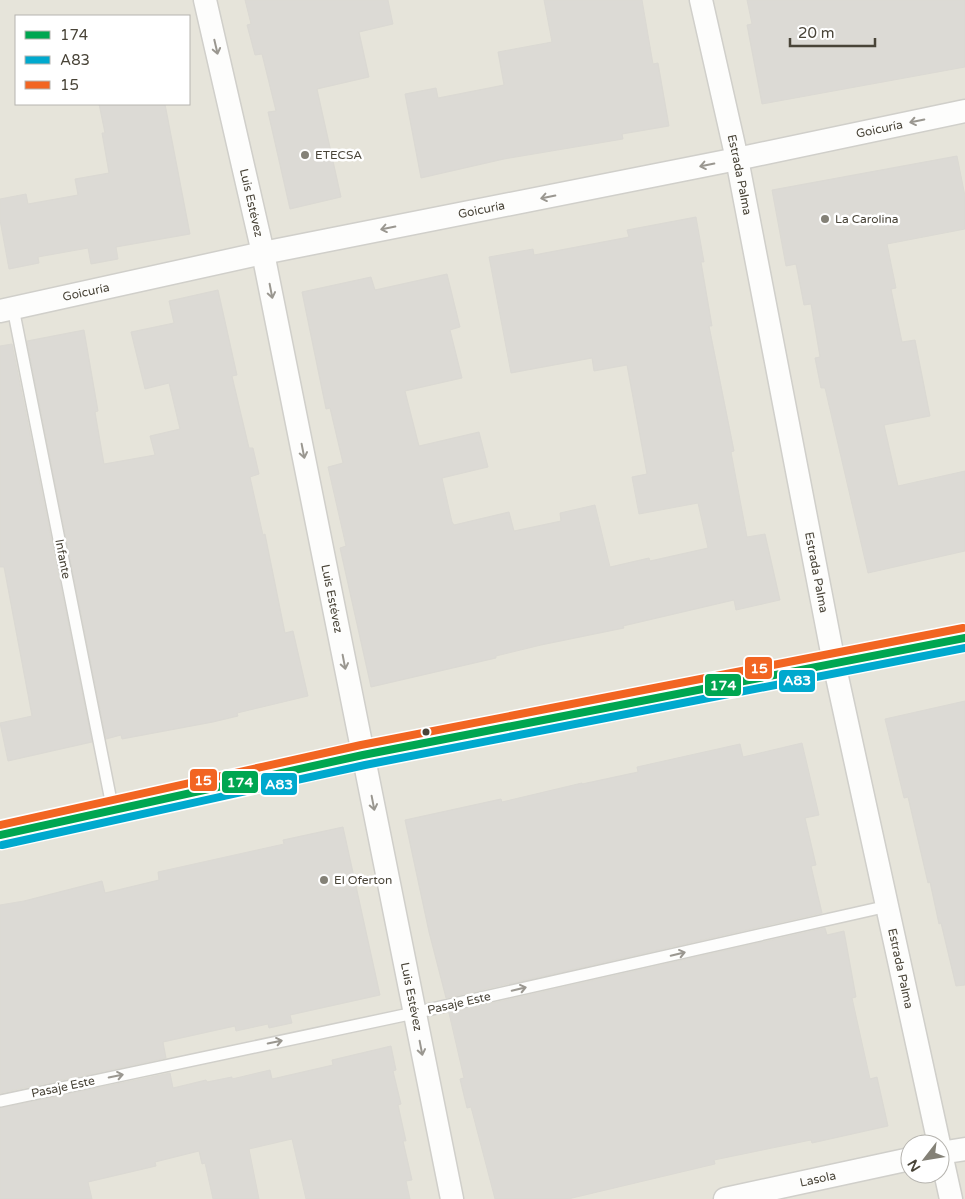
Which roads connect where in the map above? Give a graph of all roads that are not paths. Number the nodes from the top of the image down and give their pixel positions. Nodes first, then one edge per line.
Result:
1 (204, 0) edge
2 (701, 0) edge
3 (965, 111) edge
4 (737, 159) junction
5 (263, 253) junction
6 (7, 310) edge
7 (965, 638) edge
8 (834, 664) junction
9 (363, 755) junction
10 (113, 810) junction
11 (0, 835) edge
12 (888, 906) junction
13 (414, 1013) junction
14 (0, 1101) edge
15 (937, 1134) edge
16 (965, 1149) edge
17 (950, 1150) edge
18 (900, 1161) edge
19 (948, 1184) edge
20 (452, 1199) edge
21 (725, 1199) edge
22 (951, 1199) edge

1 -> 5 street, Luis Estévez
2 - 4 street, Estrada Palma
3 -> 4 street, Goicuría
4 -> 5 street, Goicuría
4 - 8 street, Estrada Palma
5 - 6 street, Goicuría
5 -> 9 street, Luis Estévez
6 - 10 lane, Infante
7 - 8 main road
8 - 9 main road
8 - 12 street, Estrada Palma
9 - 10 main road
9 -> 13 street, Luis Estévez
10 - 11 main road
13 -> 12 lane, Pasaje Este
12 - 15 street, Estrada Palma
14 -> 13 lane, Pasaje Este
13 -> 20 street, Luis Estévez
16 - 17 street
18 - 21 street, Lasola
19 - 22 street, Estrada Palma

